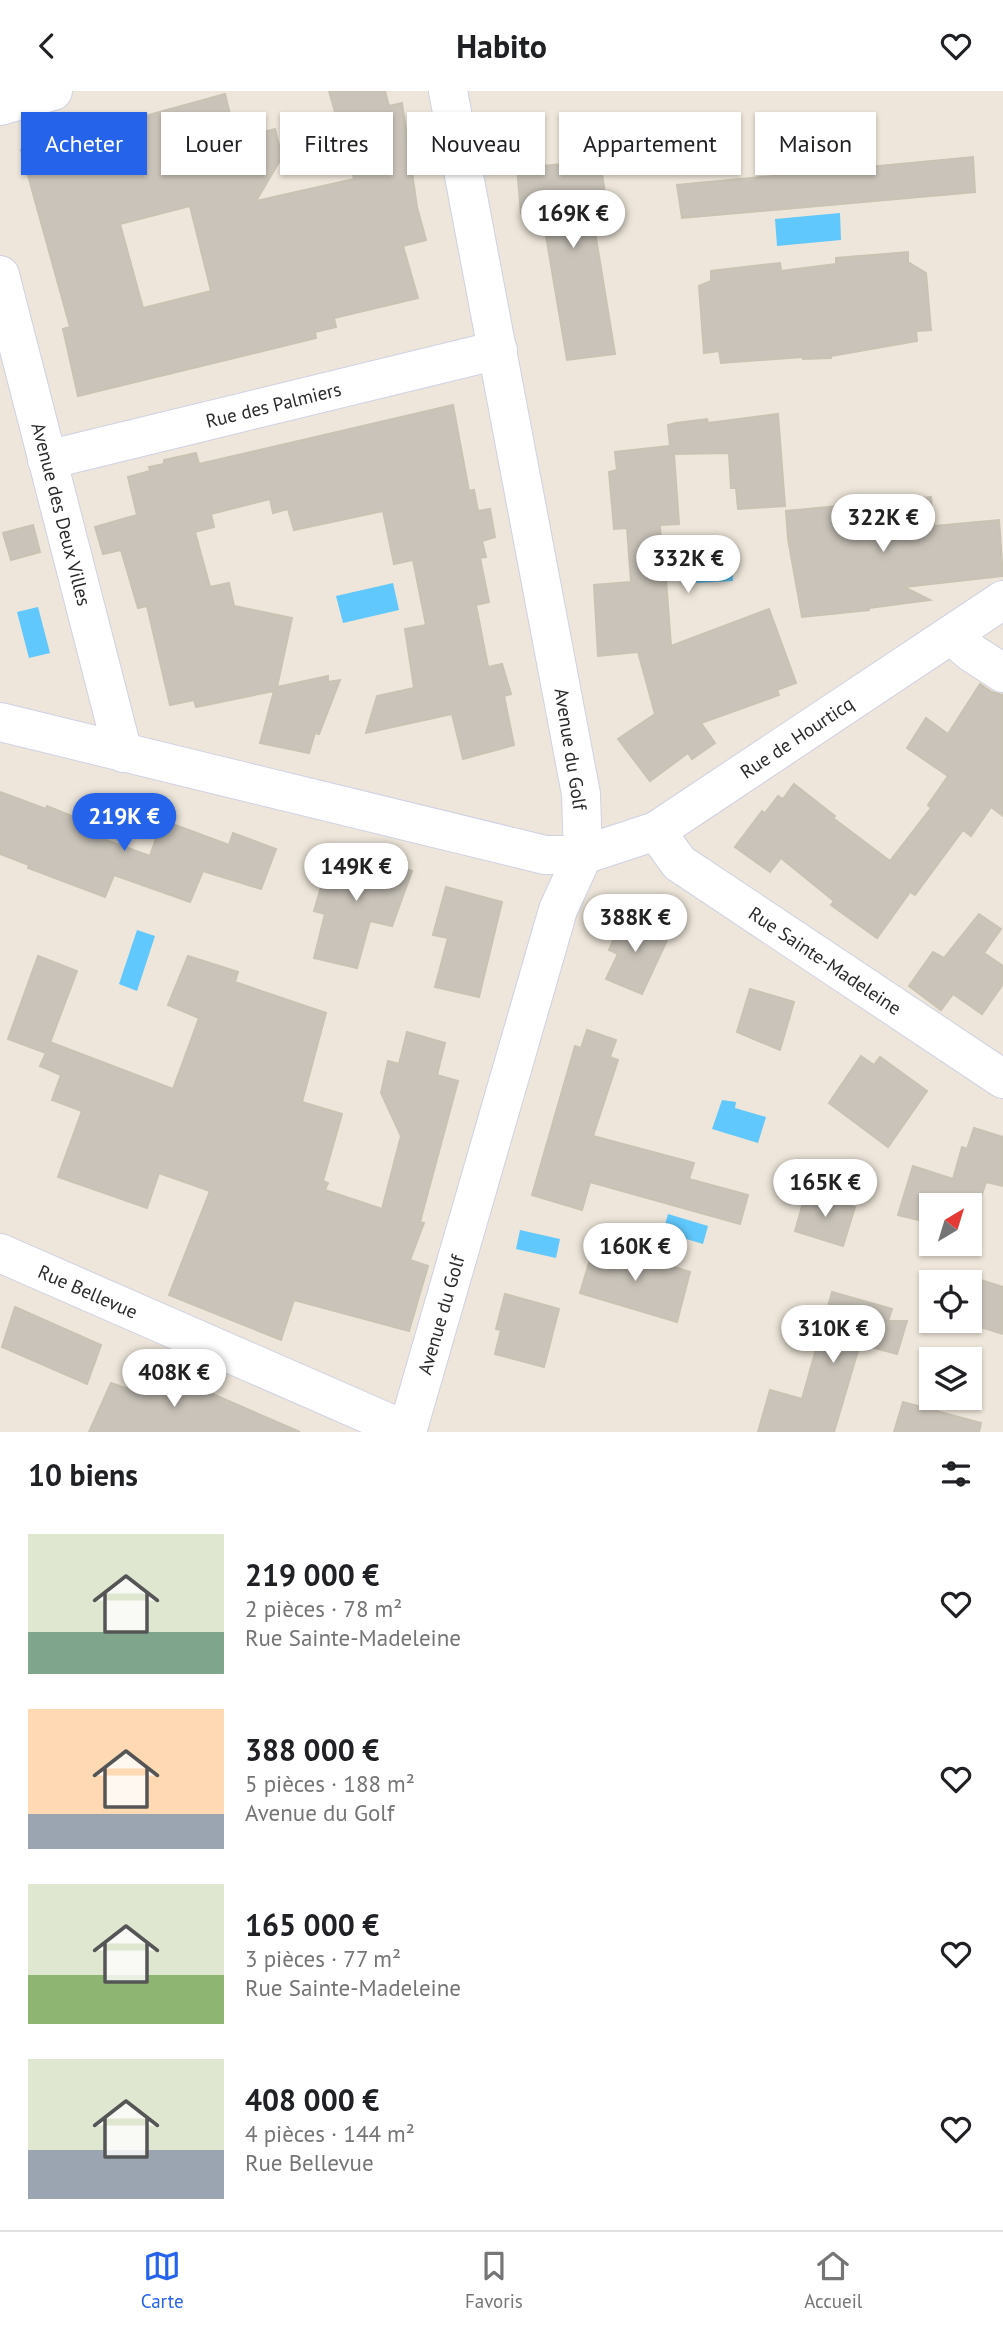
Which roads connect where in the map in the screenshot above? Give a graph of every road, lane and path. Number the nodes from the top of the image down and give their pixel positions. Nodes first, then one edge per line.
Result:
1 (53, 91) edge
2 (448, 91) edge
3 (0, 106) edge
4 (0, 275) edge
5 (498, 350) junction
6 (47, 460) junction
7 (1003, 600) edge
8 (951, 635) junction
9 (1003, 673) edge
10 (0, 722) edge
11 (123, 753) junction
12 (656, 831) junction
13 (583, 855) junction
14 (1003, 1079) edge
15 (0, 1253) edge
16 (407, 1432) edge

1 - 3 street
2 - 5 street, Avenue du Golf
4 - 6 street, Avenue des Deux Villes
5 - 6 street, Rue des Palmiers
5 - 13 street, Avenue du Golf
6 - 11 street, Avenue des Deux Villes
7 - 8 street, Rue de Hourticq
8 - 9 street
8 - 12 street, Rue de Hourticq
10 - 11 street
11 - 13 street
12 - 13 street, Rue de Hourticq
12 - 14 street, Rue Sainte-Madeleine
13 - 16 street, Avenue du Golf
15 - 16 street, Rue Bellevue

